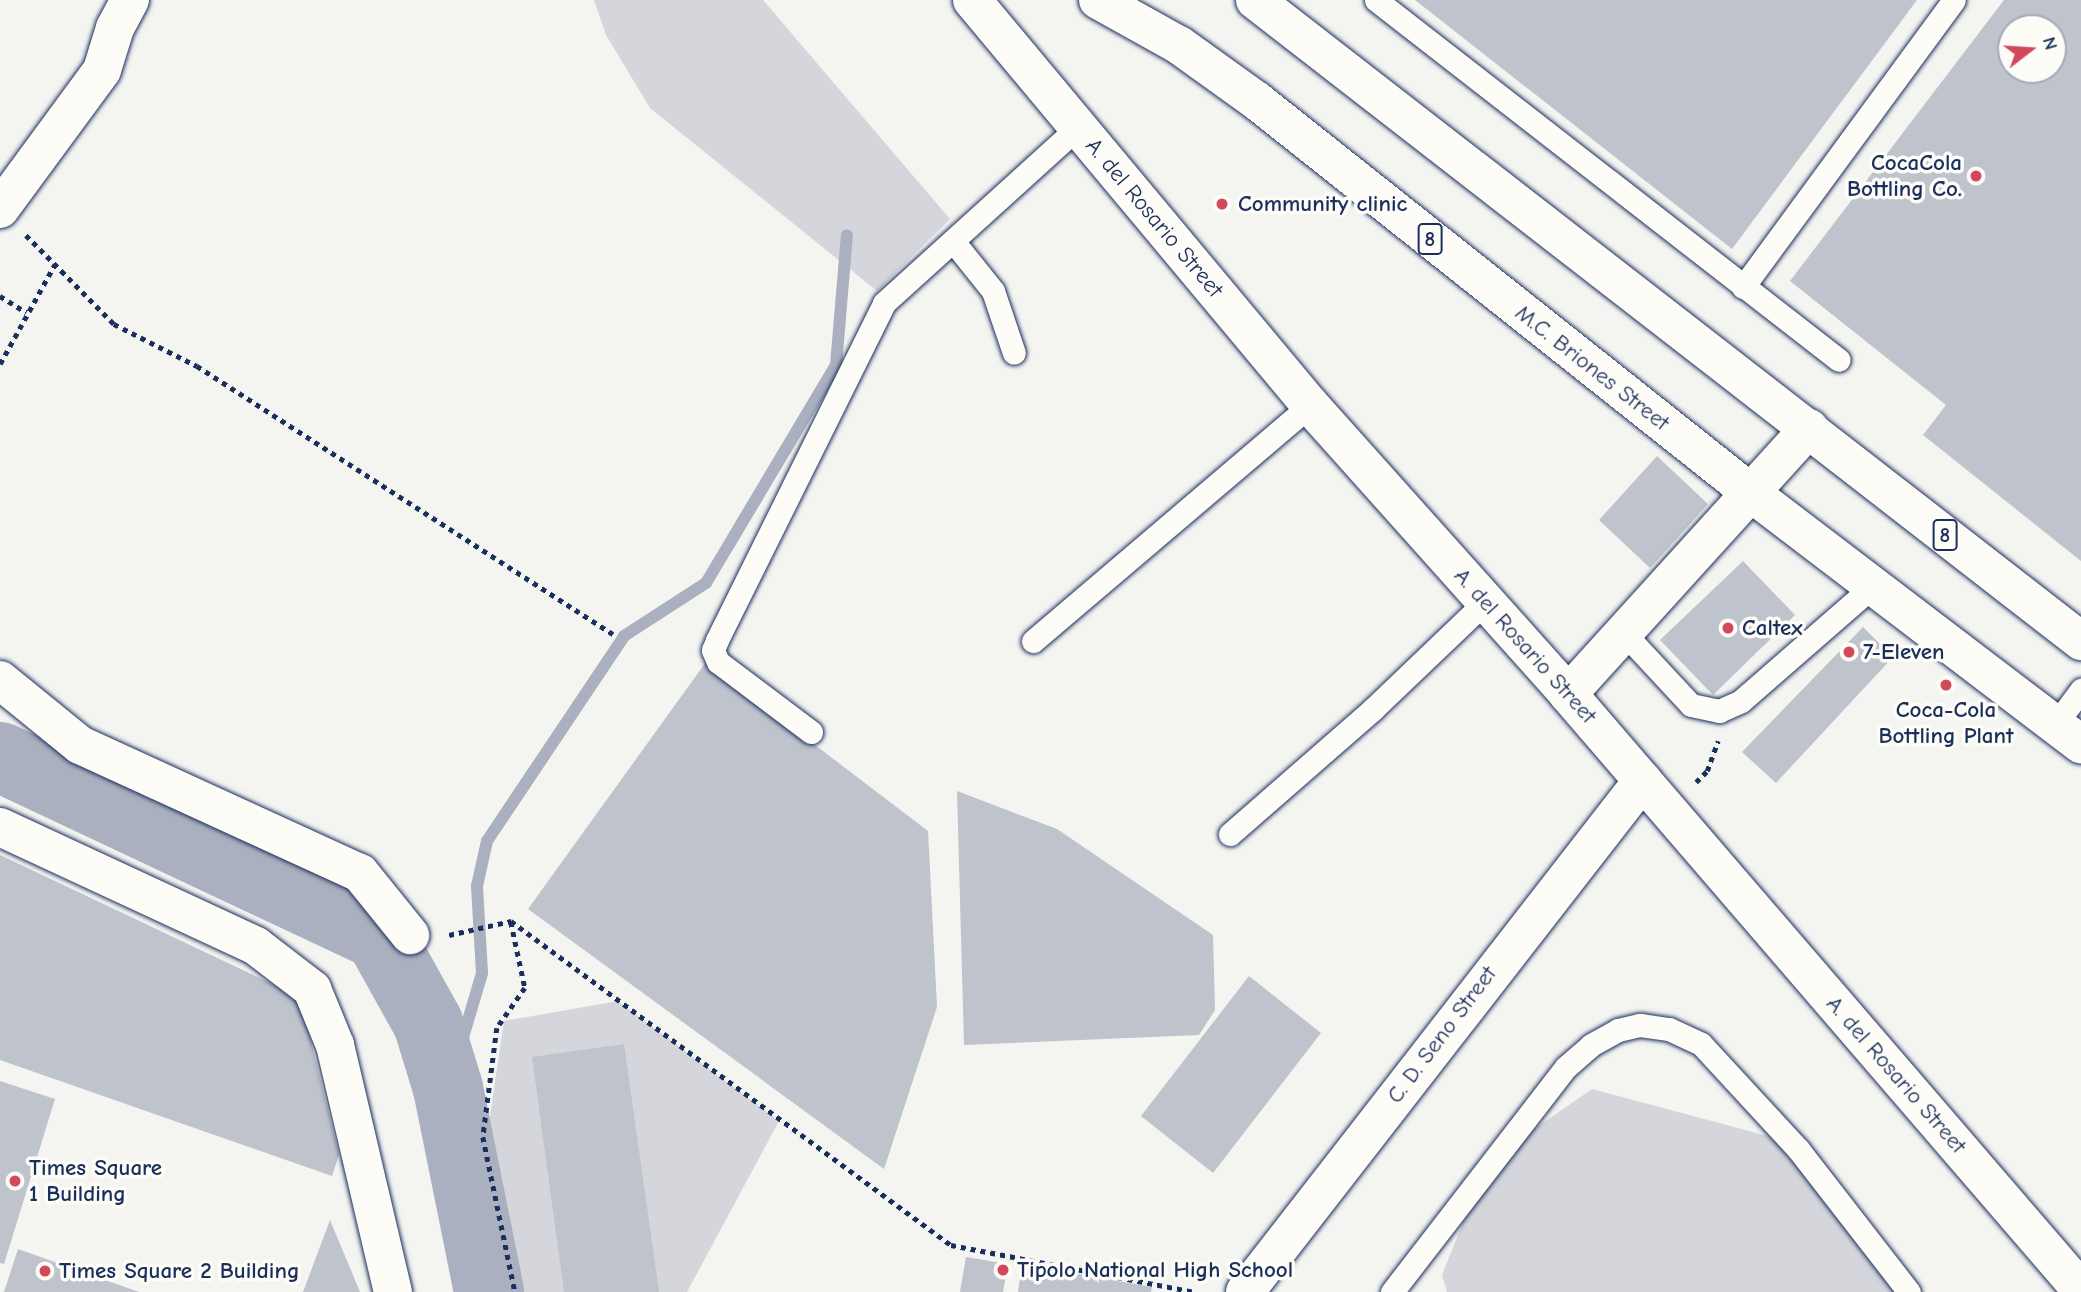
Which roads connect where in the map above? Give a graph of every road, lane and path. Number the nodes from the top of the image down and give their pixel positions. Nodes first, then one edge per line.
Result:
1 (130, 0) edge
2 (972, 0) edge
3 (1098, 0) edge
4 (1255, 0) edge
5 (1376, 0) edge
6 (1954, 0) edge
7 (1078, 127) junction
8 (3, 205) edge
9 (953, 241) junction
10 (55, 264) junction
11 (1743, 287) junction
12 (0, 296) edge
13 (26, 312) junction
14 (1014, 353) dead end
15 (1839, 360) dead end
16 (0, 364) edge
17 (1310, 405) junction
18 (1809, 428) junction
19 (1751, 494) junction
20 (1873, 586) junction
21 (1486, 601) junction
22 (1624, 633) junction
23 (613, 634) dead end
24 (1033, 641) dead end
25 (2081, 641) edge
26 (0, 680) edge
27 (2081, 690) edge
28 (1568, 694) junction
29 (1731, 708) junction
30 (811, 732) dead end
31 (2068, 734) edge
32 (1643, 780) junction
33 (1669, 810) junction
34 (0, 827) edge
35 (1230, 834) dead end
36 (510, 921) junction
37 (410, 935) dead end
38 (450, 935) dead end
39 (2081, 1290) edge
40 (393, 1292) edge
41 (515, 1292) edge
42 (1194, 1292) edge
43 (1245, 1292) edge
44 (1392, 1292) edge
45 (1909, 1292) edge

1 - 8 street
2 - 7 street, A. del Rosario Street
3 - 19 street, M.C. Briones Street / 8
4 - 18 street, 8
5 - 11 lane
6 - 11 lane
7 - 9 lane
7 - 17 street, A. del Rosario Street
8 - 10 path
9 - 14 lane
9 - 30 lane
10 - 13 path
10 - 23 path
11 - 15 lane
12 - 13 path
13 - 16 path
17 - 21 street, A. del Rosario Street
17 - 24 lane
18 - 19 street
18 - 25 street, 8
19 - 20 street, M.C. Briones Street / 8
19 - 22 street
20 - 29 lane
20 - 31 street, M.C. Briones Street / 8
21 - 28 street, A. del Rosario Street
21 - 35 lane
22 - 28 street
22 - 29 lane
26 - 37 street
27 - 31 lane
28 - 32 street, A. del Rosario Street
29 - 33 path
32 - 33 street, A. del Rosario Street
32 - 43 street, C. D. Seno Street
33 - 39 street, A. del Rosario Street
34 - 40 street
36 - 38 path
36 - 41 path
36 - 42 path
44 - 45 lane

